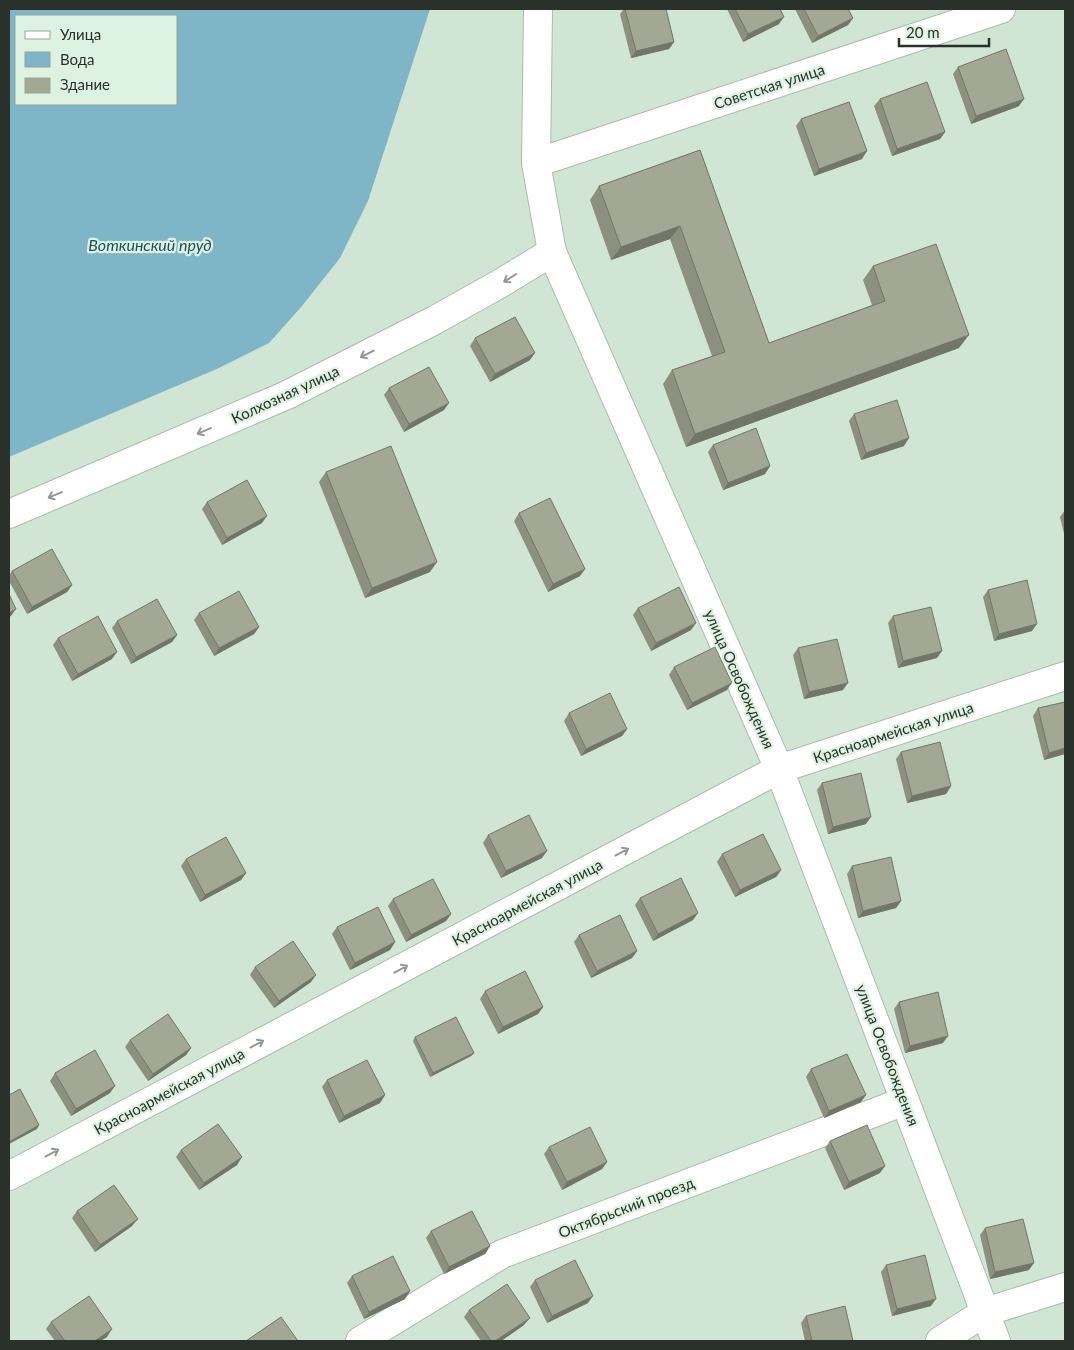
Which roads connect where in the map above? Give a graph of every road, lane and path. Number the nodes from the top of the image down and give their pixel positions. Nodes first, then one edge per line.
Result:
1 (538, 9) edge
2 (1001, 9) edge
3 (536, 163) junction
4 (552, 252) junction
5 (9, 514) edge
6 (1065, 676) edge
7 (779, 769) junction
8 (906, 1102) junction
9 (9, 1176) edge
10 (1065, 1287) edge
11 (985, 1312) junction
12 (360, 1341) edge
13 (940, 1341) edge
14 (996, 1341) edge

1 - 3 street, улица Освобождения
2 - 3 street, Советская улица
3 - 4 street, улица Освобождения
4 -> 5 street, Колхозная улица
4 - 7 street, улица Освобождения
6 - 7 street, Красноармейская улица
7 - 8 street, улица Освобождения
9 -> 7 street, Красноармейская улица
8 - 11 street, улица Освобождения
8 - 12 street, Октябрьский проезд
10 - 11 street
11 - 13 street
11 - 14 street, улица Освобождения

